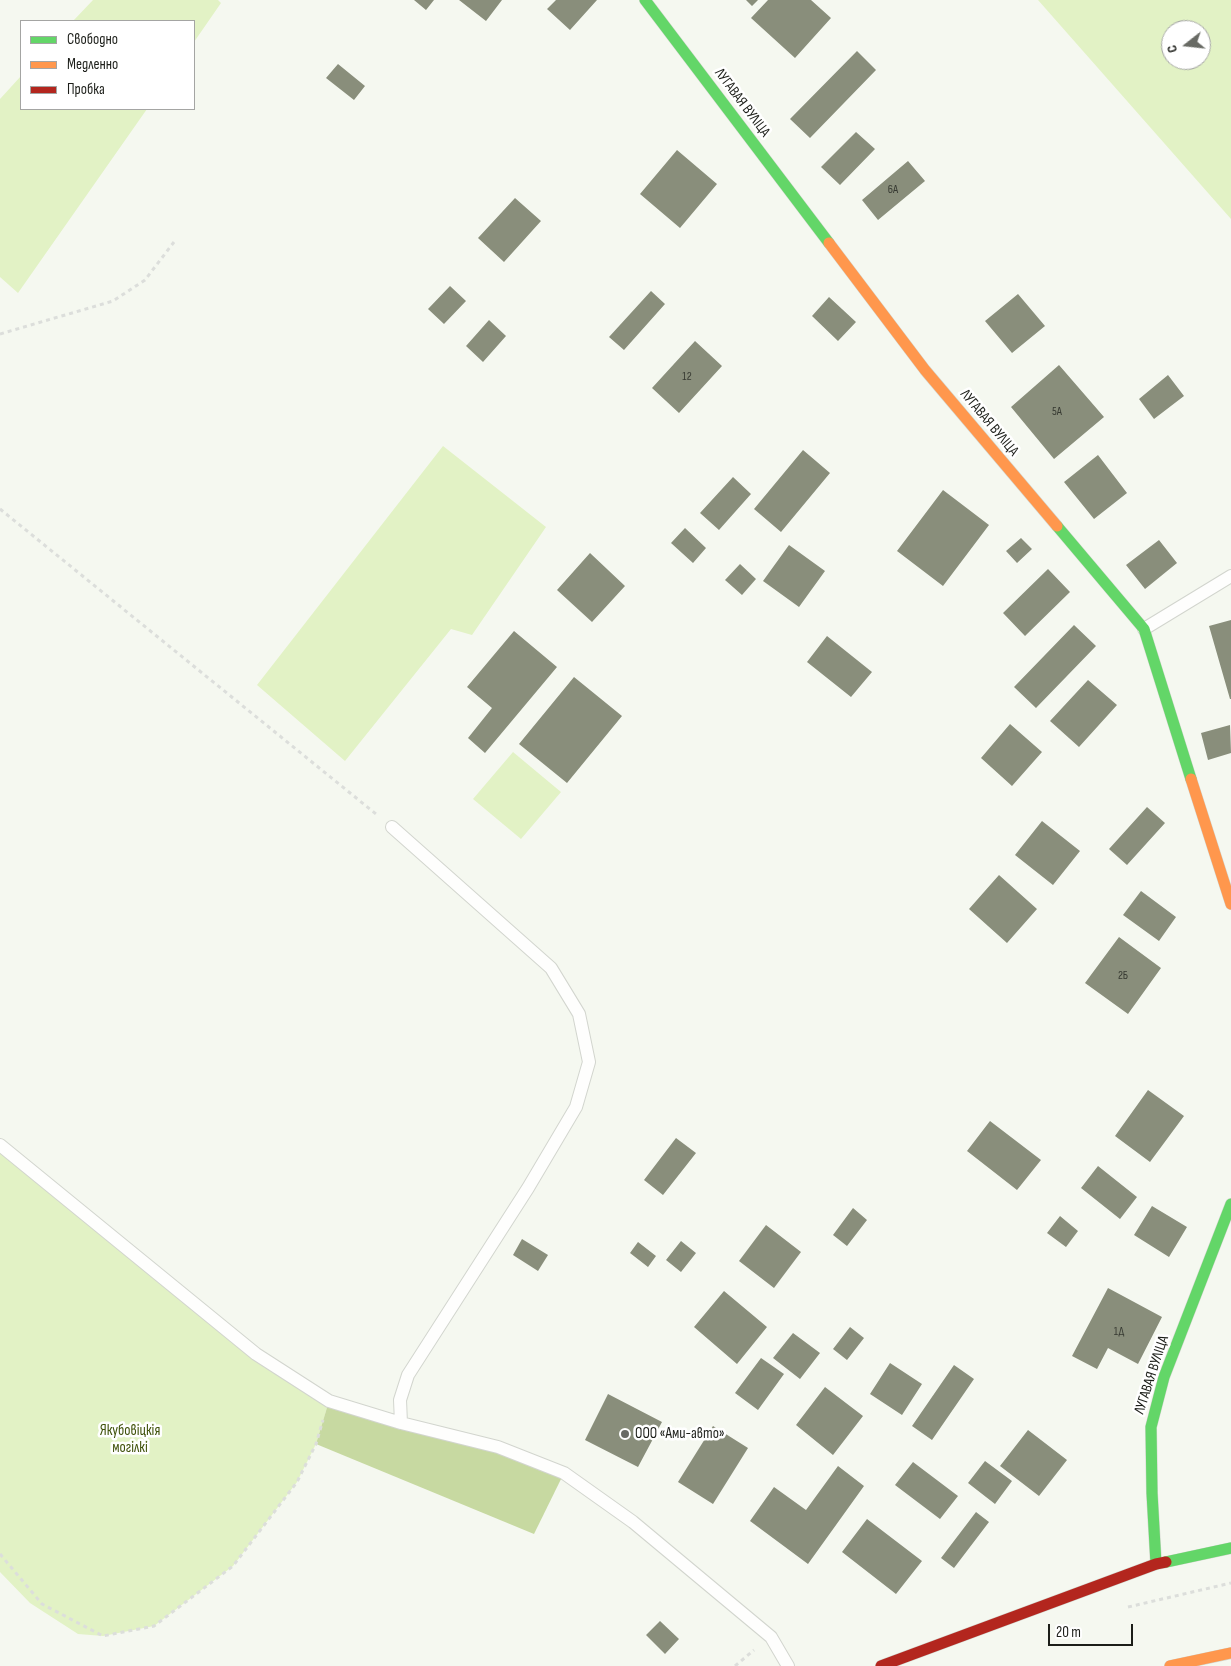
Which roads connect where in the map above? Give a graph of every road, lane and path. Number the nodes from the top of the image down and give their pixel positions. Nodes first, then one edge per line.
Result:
1 (645, 0) edge
2 (174, 242) dead end
3 (0, 334) edge
4 (0, 509) edge
5 (1231, 576) edge
6 (1144, 629) junction
7 (392, 827) joint
8 (1231, 904) edge
9 (0, 1145) edge
10 (1231, 1204) edge
11 (329, 1400) junction
12 (401, 1423) junction
13 (1231, 1548) edge
14 (0, 1554) edge
15 (1156, 1564) junction
16 (1231, 1653) edge
17 (788, 1666) edge
18 (881, 1666) edge
19 (1170, 1666) edge

1 - 6 main road, ЛУГАВАЯ ВУЛІЦА
2 - 3 path
4 - 7 path
5 - 6 lane
6 - 8 main road, ЛУГАВАЯ ВУЛІЦА
7 - 12 lane
9 - 11 lane
10 - 15 main road, ЛУГАВАЯ ВУЛІЦА
11 - 12 lane
11 - 14 path
12 - 17 lane
13 - 15 main road
15 - 18 main road
16 - 19 main road

